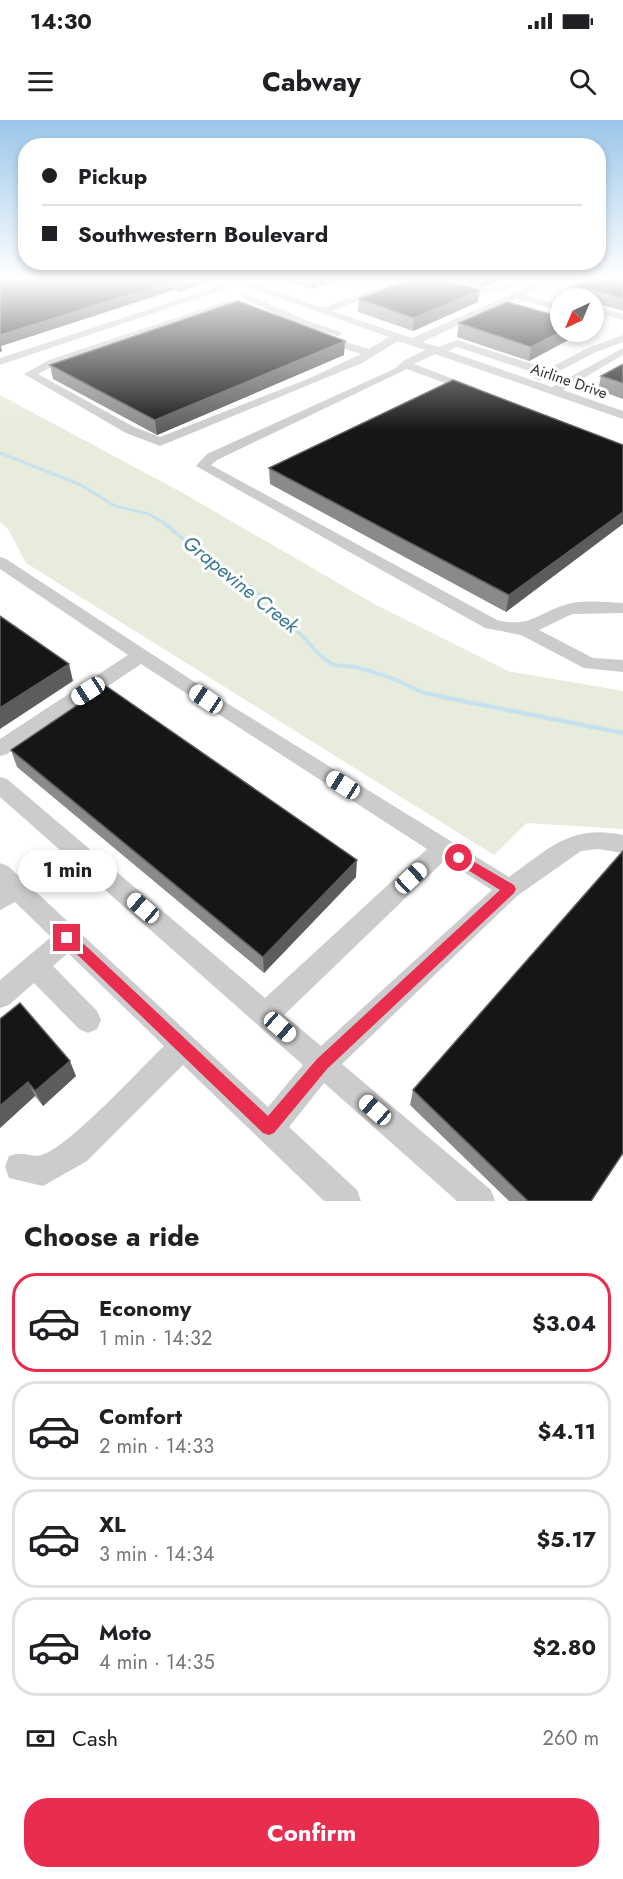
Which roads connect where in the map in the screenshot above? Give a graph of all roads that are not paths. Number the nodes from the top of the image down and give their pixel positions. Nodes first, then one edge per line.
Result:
1 (95, 330) edge
2 (148, 330) edge
3 (297, 330) edge
4 (331, 330) edge
5 (378, 330) edge
6 (439, 330) edge
7 (397, 337) junction
8 (623, 338) edge
9 (413, 342) junction
10 (384, 345) junction
11 (436, 350) junction
12 (623, 351) edge
13 (370, 353) junction
14 (0, 362) edge
15 (407, 366) junction
16 (548, 373) junction
17 (530, 383) junction
18 (553, 391) junction
19 (480, 393) edge
20 (623, 415) edge
21 (0, 549) edge
22 (0, 562) edge
23 (623, 608) edge
24 (525, 630) junction
25 (141, 655) junction
26 (623, 666) edge
27 (0, 749) edge
28 (0, 785) edge
29 (623, 844) edge
30 (443, 848) junction
31 (5, 887) edge
32 (509, 889) junction
33 (67, 938) junction
34 (35, 966) junction
35 (0, 996) edge
36 (266, 1014) junction
37 (88, 1020) dead end
38 (182, 1047) junction
39 (322, 1064) junction
40 (269, 1128) junction
41 (20, 1167) dead end
42 (346, 1201) edge
43 (480, 1201) edge

1 - 14 street
2 - 13 street
3 - 13 street
4 - 10 street
5 - 7 street, Airline Drive
6 - 9 street
7 - 9 street, Airline Drive
7 - 10 street
8 - 16 street
9 - 11 street, Airline Drive
10 - 13 street
11 - 15 street
11 - 16 street
11 - 17 street, Airline Drive
12 - 18 street
15 - 19 street
15 - 24 street
16 - 17 street
17 - 18 street, Airline Drive
18 - 20 street, Airline Drive
21 - 22 street
22 - 25 street
23 - 24 street
24 - 26 street
25 - 27 street
25 - 30 street
28 - 36 street
29 - 32 street
30 - 32 street
30 - 36 street
31 - 33 street
32 - 39 street
33 - 34 street
33 - 38 street
34 - 35 street
34 - 37 street
36 - 39 street
38 - 40 street
38 - 41 street
39 - 40 street
39 - 43 street
40 - 42 street

